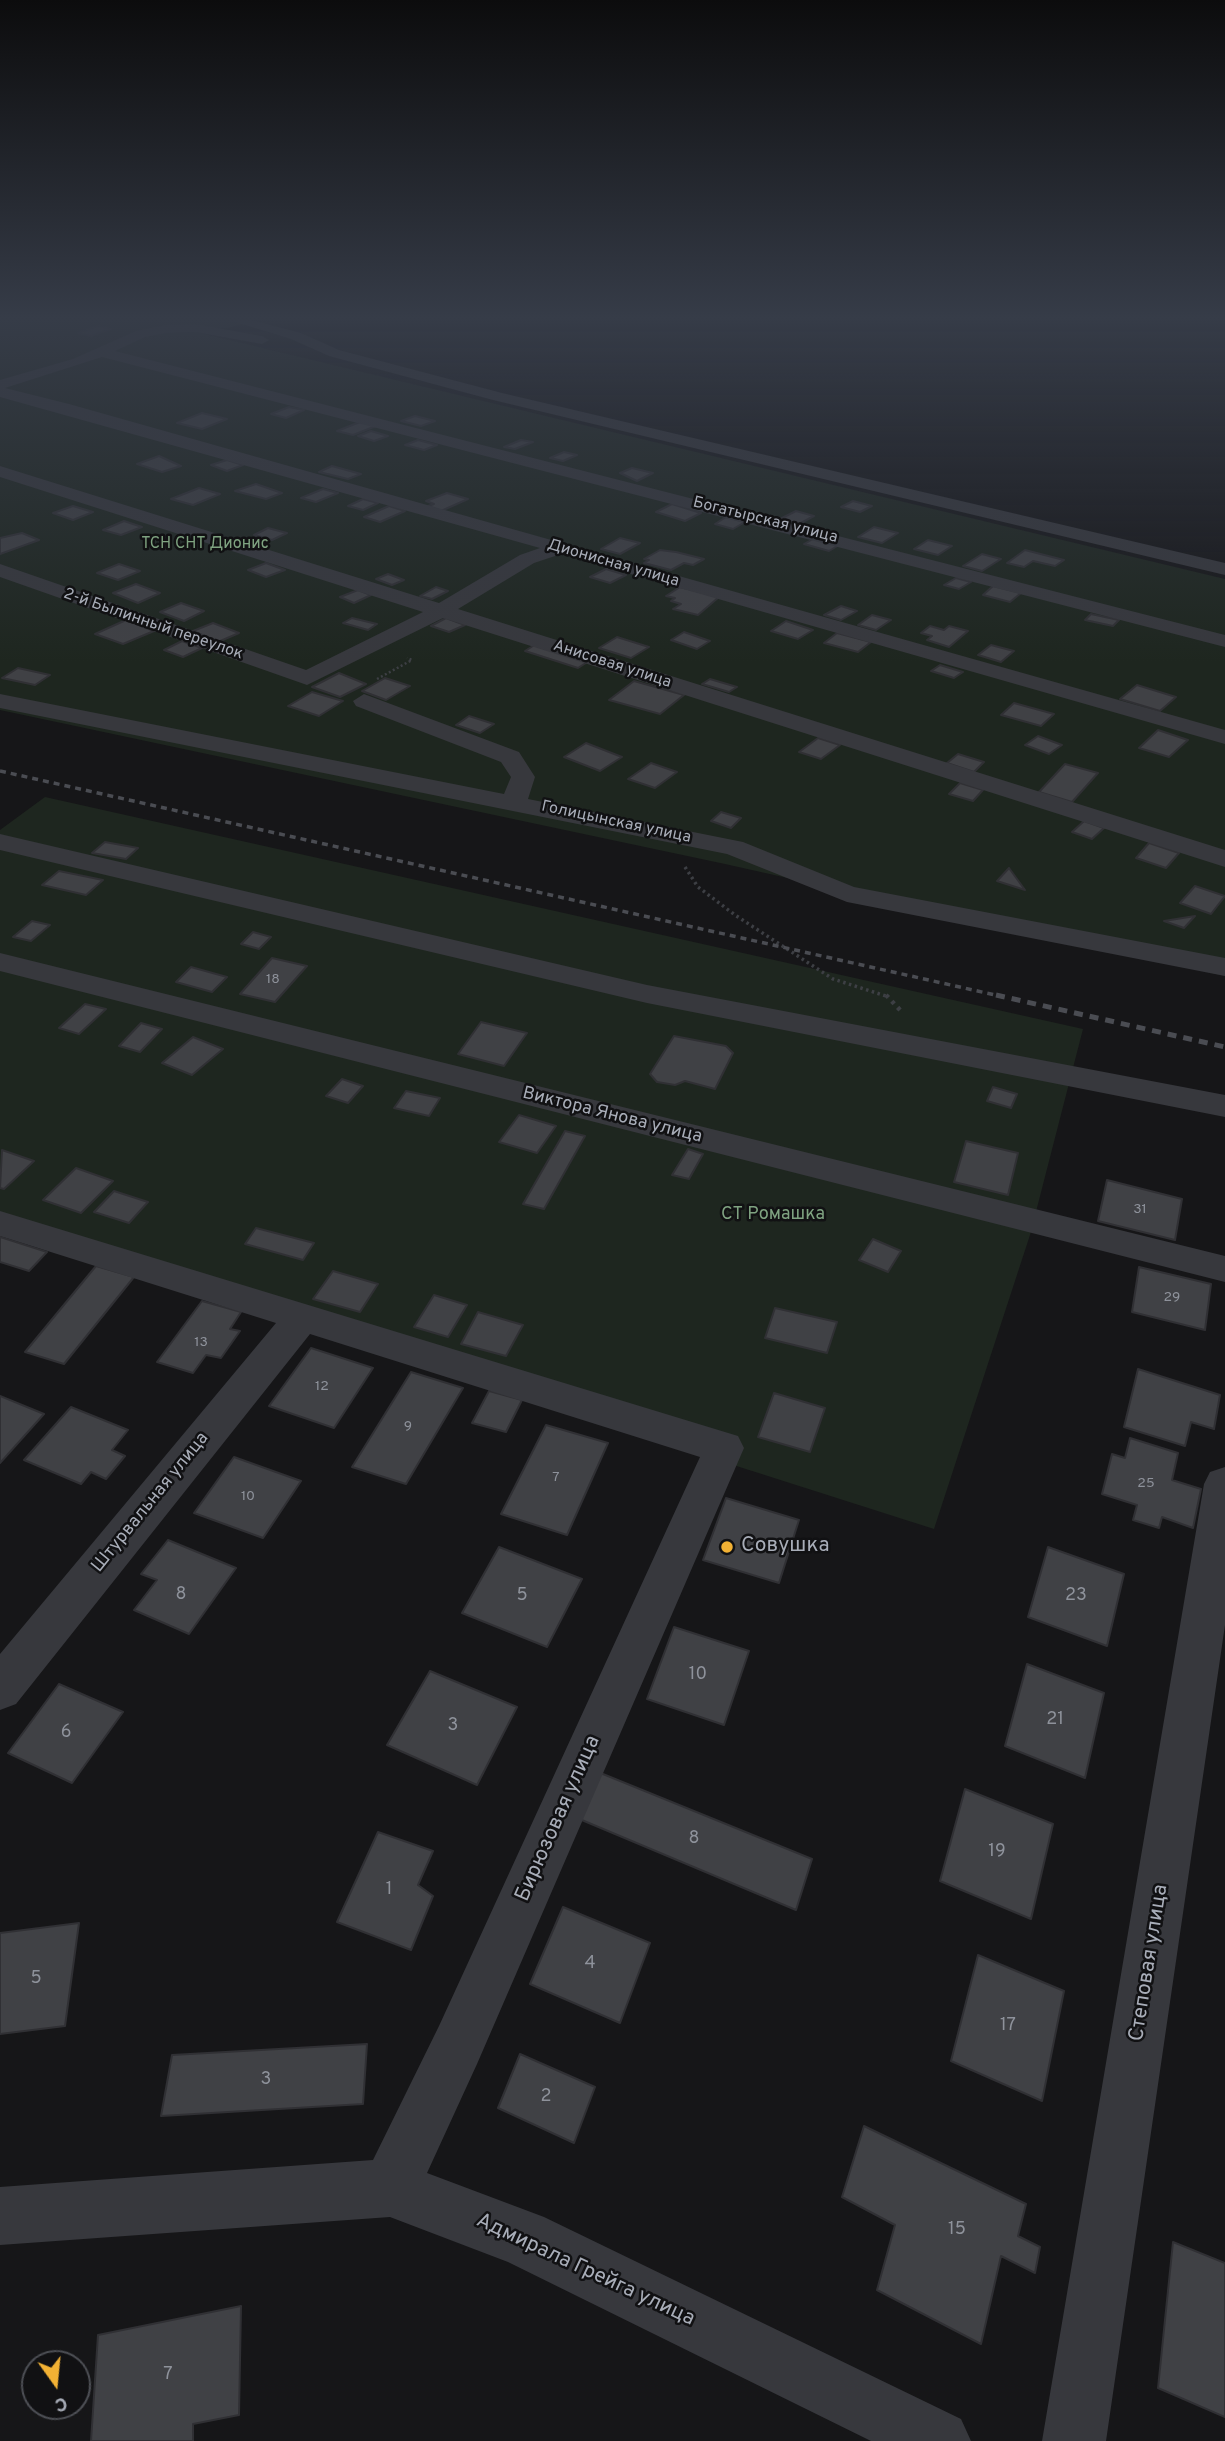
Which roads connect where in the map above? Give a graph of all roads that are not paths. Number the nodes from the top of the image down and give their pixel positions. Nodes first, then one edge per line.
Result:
1 (157, 434) edge
2 (420, 434) edge
3 (655, 434) edge
4 (0, 471) edge
5 (558, 548) junction
6 (1225, 569) edge
7 (0, 570) edge
8 (441, 611) junction
9 (1225, 641) edge
10 (0, 701) edge
11 (364, 701) dead end
12 (1225, 737) edge
13 (514, 802) junction
14 (0, 842) edge
15 (1225, 859) edge
16 (0, 962) edge
17 (1225, 967) edge
18 (1225, 1106) edge
19 (0, 1223) edge
20 (1225, 1269) edge
21 (302, 1317) junction
22 (1225, 1484) edge
23 (0, 1689) edge
24 (390, 2188) junction
25 (0, 2216) edge
26 (939, 2441) edge
27 (1074, 2441) edge

1 - 5 street, Дионисная улица
2 - 9 street, Богатырская улица
3 - 6 street
4 - 8 street, Анисовая улица
5 - 8 street
5 - 12 street, Дионисная улица
7 - 8 street, 2-й Былинный переулок
8 - 15 street, Анисовая улица
10 - 13 street, Голицынская улица
11 - 13 street
13 - 17 street, Голицынская улица
14 - 18 street
16 - 20 street, Виктора Янова улица
19 - 21 street
21 - 23 street, Штурвальная улица
21 - 24 street, Бирюзовая улица
22 - 27 street, Степовая улица
24 - 25 street, Адмирала Грейга улица
24 - 26 street, Адмирала Грейга улица

